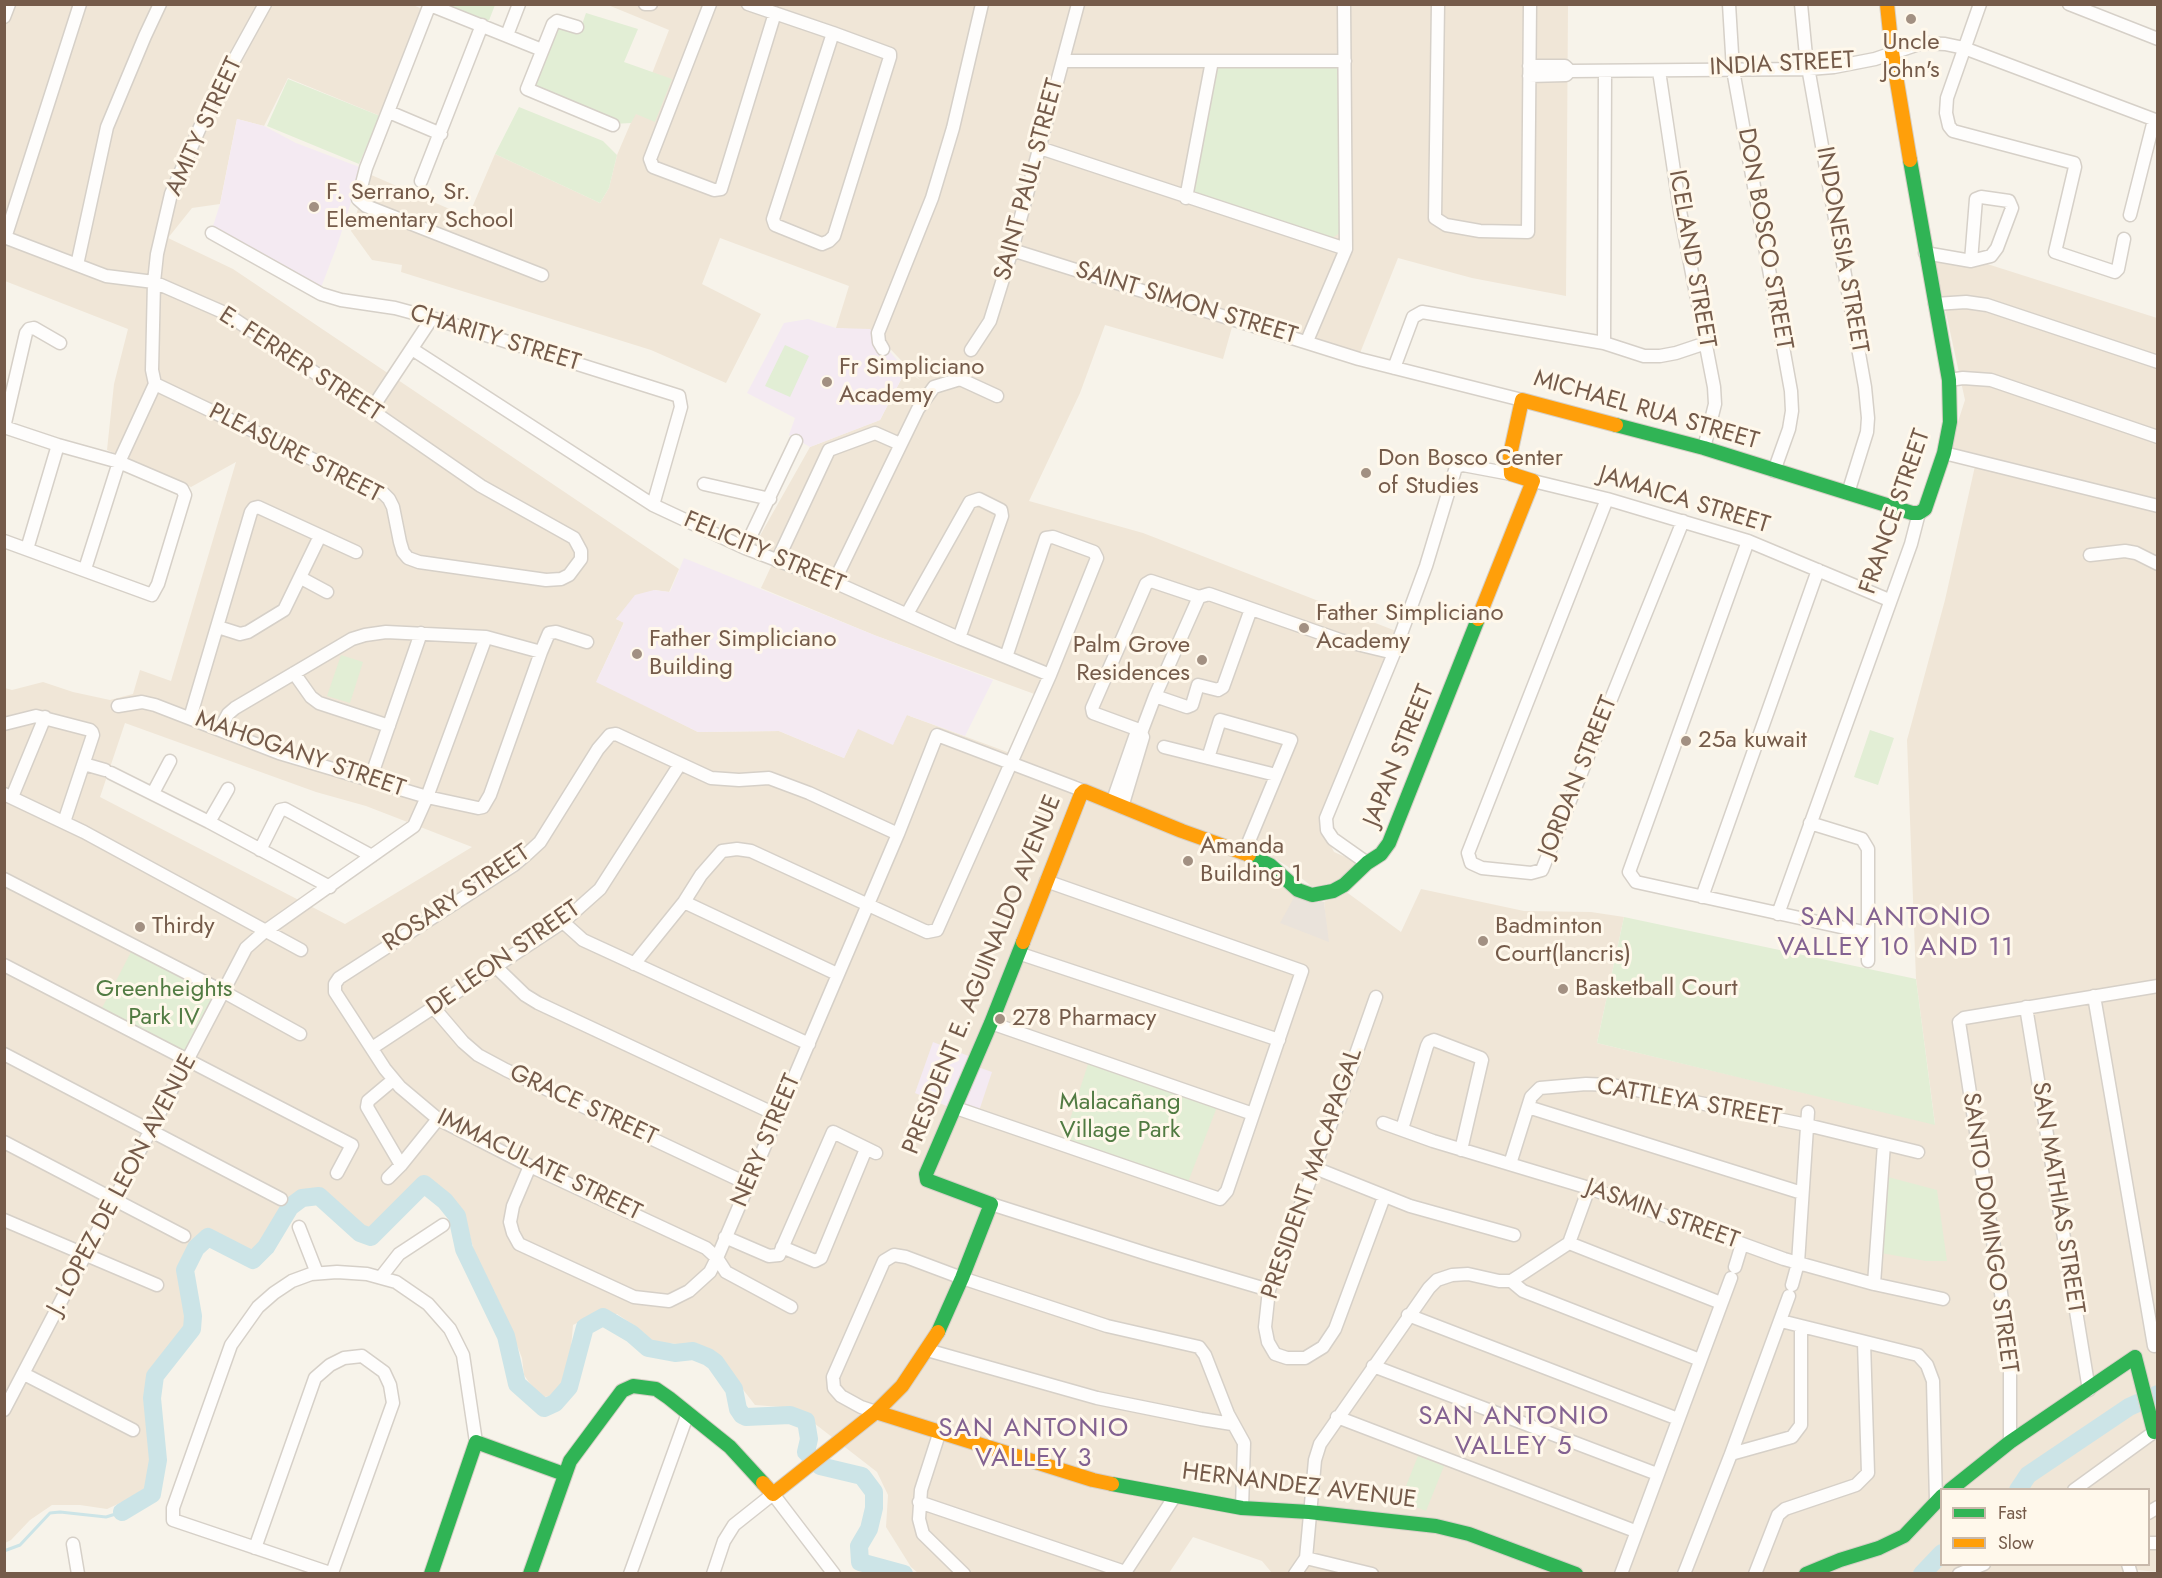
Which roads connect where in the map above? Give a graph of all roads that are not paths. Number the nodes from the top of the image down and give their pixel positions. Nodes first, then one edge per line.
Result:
1 (9, 4) edge
2 (80, 4) edge
3 (160, 4) edge
4 (265, 4) edge
5 (519, 4) edge
6 (645, 4) edge
7 (651, 4) edge
8 (710, 4) edge
9 (748, 4) edge
10 (982, 4) edge
11 (1078, 4) edge
12 (1344, 4) edge
13 (1438, 4) edge
14 (1530, 4) edge
15 (1729, 4) edge
16 (1801, 4) edge
17 (1887, 4) edge
18 (1980, 4) edge
19 (2069, 4) edge
20 (430, 5) edge
21 (776, 13) junction
22 (4, 17) edge
23 (482, 25) junction
24 (577, 27) dead end
25 (833, 33) junction
26 (507, 35) junction
27 (2157, 39) edge
28 (1964, 48) junction
29 (542, 50) junction
30 (1893, 52) junction
31 (1212, 61) junction
32 (1345, 61) junction
33 (1063, 62) junction
34 (1809, 69) junction
35 (1659, 70) junction
36 (1733, 70) junction
37 (1529, 71) junction
38 (1605, 71) junction
39 (389, 112) junction
40 (2156, 121) edge
41 (613, 124) dead end
42 (441, 134) junction
43 (1040, 148) junction
44 (422, 181) dead end
45 (1186, 198) junction
46 (2130, 215) dead end
47 (212, 233) dead end
48 (5, 238) edge
49 (2124, 240) dead end
50 (1346, 249) junction
51 (1012, 250) junction
52 (1925, 253) junction
53 (1971, 261) junction
54 (77, 265) junction
55 (542, 275) dead end
56 (154, 282) junction
57 (1935, 304) junction
58 (432, 318) junction
59 (1307, 341) junction
60 (60, 343) dead end
61 (1706, 343) junction
62 (1604, 344) junction
63 (412, 349) junction
64 (883, 349) dead end
65 (971, 350) dead end
66 (1359, 359) joint
67 (2157, 362) edge
68 (1394, 368) junction
69 (1949, 380) junction
70 (155, 384) junction
71 (997, 396) dead end
72 (1522, 400) junction
73 (370, 410) junction
74 (2157, 438) edge
75 (796, 441) dead end
76 (900, 444) junction
77 (58, 446) junction
78 (1704, 447) junction
79 (1944, 453) junction
80 (119, 462) junction
81 (1458, 465) joint
82 (1774, 471) junction
83 (1511, 474) junction
84 (1533, 481) junction
85 (704, 484) dead end
86 (1848, 493) junction
87 (770, 499) junction
88 (1607, 499) junction
89 (653, 505) junction
90 (2157, 506) edge
91 (1919, 513) junction
92 (1683, 521) junction
93 (320, 536) junction
94 (574, 538) joint
95 (4, 541) edge
96 (1748, 541) junction
97 (745, 548) junction
98 (27, 549) junction
99 (351, 550) dead end
100 (2090, 555) dead end
101 (777, 561) junction
102 (2157, 564) edge
103 (85, 569) junction
104 (1818, 570) junction
105 (301, 578) junction
106 (834, 582) junction
107 (327, 592) dead end
108 (1199, 597) junction
109 (1889, 600) junction
110 (1251, 609) junction
111 (907, 614) junction
112 (218, 627) junction
113 (421, 633) junction
114 (486, 636) junction
115 (959, 638) junction
116 (587, 642) dead end
117 (541, 652) junction
118 (1394, 653) junction
119 (1006, 657) junction
120 (294, 673) junction
121 (1050, 675) junction
122 (1155, 696) junction
123 (118, 706) dead end
124 (45, 717) junction
125 (190, 718) junction
126 (4, 723) edge
127 (389, 726) junction
128 (220, 729) junction
129 (1141, 732) junction
130 (1164, 747) dead end
131 (1208, 758) junction
132 (170, 761) dead end
133 (1011, 762) junction
134 (84, 764) junction
135 (680, 764) junction
136 (1276, 775) junction
137 (370, 780) junction
138 (228, 789) dead end
139 (1084, 791) junction
140 (153, 793) junction
141 (8, 795) edge
142 (427, 797) junction
143 (1117, 805) junction
144 (64, 822) junction
145 (209, 822) junction
146 (1810, 823) junction
147 (898, 834) junction
148 (260, 850) junction
149 (1244, 853) junction
150 (372, 856) junction
151 (1367, 863) junction
152 (4, 879) edge
153 (1046, 881) junction
154 (330, 886) junction
155 (1702, 897) junction
156 (684, 902) junction
157 (867, 904) junction
158 (1778, 914) junction
159 (563, 922) junction
160 (264, 932) junction
161 (1868, 933) junction
162 (301, 950) dead end
163 (1018, 953) junction
164 (1868, 961) dead end
165 (634, 964) junction
166 (4, 965) edge
167 (496, 967) junction
168 (837, 974) junction
169 (339, 978) joint
170 (2157, 986) edge
171 (224, 992) junction
172 (2094, 996) junction
173 (1376, 997) dead end
174 (2026, 1006) junction
175 (434, 1008) junction
176 (991, 1023) junction
177 (300, 1034) dead end
178 (1279, 1040) junction
179 (809, 1044) junction
180 (372, 1048) junction
181 (4, 1054) edge
182 (189, 1060) junction
183 (393, 1080) junction
184 (1528, 1107) junction
185 (956, 1108) junction
186 (1808, 1112) dead end
187 (1253, 1114) junction
188 (777, 1115) junction
189 (438, 1119) junction
190 (1383, 1123) dead end
191 (1807, 1125) junction
192 (1402, 1129) junction
193 (151, 1131) junction
194 (4, 1142) edge
195 (1884, 1144) junction
196 (1461, 1150) junction
197 (1918, 1152) dead end
198 (1510, 1164) junction
199 (401, 1165) junction
200 (530, 1166) junction
201 (1315, 1168) junction
202 (337, 1173) dead end
203 (388, 1178) dead end
204 (748, 1184) junction
205 (1589, 1188) junction
206 (1802, 1193) junction
207 (1384, 1197) junction
208 (281, 1199) dead end
209 (115, 1200) junction
210 (992, 1204) junction
211 (4, 1220) edge
212 (443, 1225) dead end
213 (299, 1227) dead end
214 (1514, 1235) dead end
215 (184, 1236) dead end
216 (724, 1237) junction
217 (1569, 1243) junction
218 (1743, 1244) junction
219 (782, 1247) junction
220 (87, 1255) junction
221 (717, 1258) junction
222 (1798, 1263) junction
223 (317, 1273) junction
224 (381, 1277) junction
225 (962, 1278) junction
226 (1510, 1281) junction
227 (1874, 1284) junction
228 (157, 1285) dead end
229 (1269, 1290) junction
230 (1943, 1299) dead end
231 (1721, 1303) junction
232 (791, 1307) dead end
233 (1408, 1315) junction
234 (1781, 1321) junction
235 (1801, 1326) junction
236 (1864, 1342) junction
237 (2156, 1346) edge
238 (927, 1350) junction
239 (2135, 1357) junction
240 (1700, 1360) junction
241 (1372, 1366) junction
242 (24, 1374) junction
243 (2089, 1390) junction
244 (4, 1410) edge
245 (876, 1412) junction
246 (688, 1413) junction
247 (1337, 1417) junction
248 (1678, 1419) junction
249 (1232, 1424) junction
250 (133, 1430) dead end
251 (940, 1431) junction
252 (2156, 1431) edge
253 (476, 1442) junction
254 (2010, 1442) junction
255 (1731, 1454) junction
256 (564, 1474) junction
257 (1657, 1474) junction
258 (1952, 1488) edge
259 (2077, 1488) edge
260 (773, 1494) junction
261 (1175, 1496) junction
262 (1939, 1498) edge
263 (919, 1502) junction
264 (1242, 1508) junction
265 (1309, 1512) junction
266 (1635, 1531) junction
267 (73, 1544) dead end
268 (255, 1548) junction
269 (1306, 1558) junction
270 (1979, 1566) edge
271 (1812, 1572) edge
272 (333, 1573) edge
273 (1125, 1573) edge
274 (78, 1574) edge
275 (431, 1574) edge
276 (530, 1574) edge
277 (630, 1574) edge
278 (713, 1574) edge
279 (834, 1574) edge
280 (964, 1574) edge
281 (1295, 1574) edge
282 (1372, 1574) edge
283 (1576, 1574) edge
284 (1621, 1574) edge
285 (1684, 1574) edge
286 (1755, 1574) edge
287 (1959, 1574) edge

1 - 22 street
2 - 48 street
3 - 54 street
4 - 56 street, AMITY STREET
5 - 26 street
6 - 7 street
8 - 21 street
9 - 21 street
10 - 64 street
11 - 33 street, SAINT PAUL STREET
12 - 32 street
13 - 37 street
14 - 37 street
15 - 36 street, DON BOSCO STREET
16 - 34 street, INDONESIA STREET
17 - 30 main road, FRANCE STREET
18 - 28 street
19 - 27 street
20 - 23 street
20 - 39 street
21 - 25 street
23 - 26 street
23 - 42 street
24 - 29 street
25 - 25 street
26 - 29 street
28 - 30 street, INDIA STREET
28 - 40 street, INDIA STREET
28 - 49 street
29 - 41 street
30 - 34 street, INDIA STREET
30 - 52 main road, FRANCE STREET
31 - 32 street
31 - 33 street
31 - 45 street
32 - 50 street
33 - 43 street, SAINT PAUL STREET
34 - 36 street, INDIA STREET
34 - 86 street, INDONESIA STREET
35 - 36 street, INDIA STREET
35 - 38 street, INDIA STREET
35 - 61 street, ICELAND STREET
36 - 82 street, DON BOSCO STREET
37 - 38 street, INDIA STREET
38 - 62 street
39 - 42 street
39 - 55 street
40 - 46 street
42 - 44 street
43 - 45 street
43 - 51 street, SAINT PAUL STREET
45 - 50 street
47 - 58 street, CHARITY STREET
48 - 54 street, E. FERRER STREET
50 - 59 street
51 - 59 street, SAINT SIMON STREET
51 - 65 street, SAINT PAUL STREET
52 - 53 street
52 - 57 main road, FRANCE STREET
53 - 53 street
54 - 56 street, E. FERRER STREET
56 - 70 street, AMITY STREET
56 - 73 street, E. FERRER STREET
57 - 67 street
57 - 69 main road, FRANCE STREET
58 - 63 street
58 - 89 street, CHARITY STREET
59 - 66 street, SAINT SIMON STREET
60 - 77 street
61 - 62 street
61 - 78 street, ICELAND STREET
62 - 68 street
63 - 73 street
63 - 89 street, FELICITY STREET
66 - 68 street, MICHAEL RUA STREET
68 - 72 street, MICHAEL RUA STREET
69 - 74 street
69 - 79 main road, FRANCE STREET
70 - 80 street, AMITY STREET
70 - 94 street, PLEASURE STREET
71 - 76 street
72 - 78 main road, MICHAEL RUA STREET
72 - 83 main road
73 - 94 street, E. FERRER STREET
75 - 87 street
76 - 101 street
76 - 106 street
77 - 80 street
77 - 98 street
78 - 82 main road, MICHAEL RUA STREET
79 - 90 street
79 - 91 main road, FRANCE STREET
80 - 103 street, AMITY STREET
80 - 103 street
81 - 83 street, JAMAICA STREET
81 - 118 street, JAPAN STREET
82 - 86 main road, MICHAEL RUA STREET
83 - 84 main road, JAMAICA STREET
84 - 88 street, JAMAICA STREET
84 - 151 main road, JAPAN STREET
85 - 87 street
86 - 91 main road, MICHAEL RUA STREET
87 - 97 street
88 - 92 street, JAMAICA STREET
88 - 92 street, JORDAN STREET
89 - 97 street, FELICITY STREET
91 - 109 street, FRANCE STREET
92 - 96 street, JAMAICA STREET
93 - 99 street
93 - 105 street
93 - 112 street
95 - 98 street
96 - 104 street, JAMAICA STREET
96 - 155 street
97 - 101 street, FELICITY STREET
98 - 103 street
100 - 102 street
101 - 106 street, FELICITY STREET
104 - 109 street, JAMAICA STREET
104 - 155 street
105 - 107 street
105 - 112 street
106 - 111 street, FELICITY STREET
108 - 110 street
108 - 122 street
108 - 129 street
109 - 146 street, FRANCE STREET
110 - 118 street
110 - 122 street
111 - 115 street, FELICITY STREET
111 - 115 street
112 - 125 street
113 - 114 street
113 - 120 street
113 - 127 street
114 - 117 street
114 - 142 street, J. LOPEZ DE LEON AVENUE
115 - 119 street, FELICITY STREET
116 - 117 street
117 - 142 street, MAHOGANY STREET
118 - 151 street, JAPAN STREET
119 - 121 street, FELICITY STREET
119 - 121 street
120 - 127 street
120 - 128 street
121 - 133 street
122 - 129 street
123 - 125 street, MAHOGANY STREET
124 - 126 street
124 - 134 street
124 - 141 street
125 - 128 street, MAHOGANY STREET
127 - 137 street
128 - 137 street, MAHOGANY STREET
129 - 143 street
130 - 131 street
131 - 136 street
131 - 136 street
132 - 140 street
133 - 139 street
133 - 147 street, NERY STREET
133 - 157 street
134 - 140 street
134 - 144 street
135 - 147 street, ROSARY STREET
135 - 159 street, DE LEON STREET
135 - 169 street, ROSARY STREET
136 - 149 street
137 - 142 street, MAHOGANY STREET
138 - 145 street
139 - 143 main road
139 - 153 main road, PRESIDENT E. AGUINALDO AVENUE
140 - 145 street
141 - 144 street
142 - 150 street, J. LOPEZ DE LEON AVENUE
143 - 149 main road
144 - 160 street
145 - 148 street
146 - 158 street, FRANCE STREET
146 - 161 street
147 - 157 street, NERY STREET
148 - 150 street
148 - 154 street
149 - 151 main road
150 - 154 street, J. LOPEZ DE LEON AVENUE
152 - 171 street
153 - 163 main road, PRESIDENT E. AGUINALDO AVENUE
153 - 178 street
154 - 160 street, J. LOPEZ DE LEON AVENUE
155 - 158 street
156 - 157 street
156 - 165 street
156 - 168 street
157 - 168 street, NERY STREET
158 - 161 street
159 - 165 street
159 - 167 street, DE LEON STREET
160 - 162 street
160 - 171 street, J. LOPEZ DE LEON AVENUE
161 - 164 street
163 - 176 main road, PRESIDENT E. AGUINALDO AVENUE
163 - 178 street
165 - 179 street
166 - 182 street
167 - 175 street, DE LEON STREET
167 - 188 street
168 - 179 street, NERY STREET
169 - 180 street, IMMACULATE STREET
170 - 172 street
171 - 177 street
171 - 182 street, J. LOPEZ DE LEON AVENUE
172 - 174 street
172 - 237 street
173 - 201 street, PRESIDENT MACAPAGAL
174 - 243 street, SAN MATHIAS STREET
174 - 254 street, SANTO DOMINGO STREET
175 - 180 street, DE LEON STREET
175 - 204 street, GRACE STREET
176 - 185 main road, PRESIDENT E. AGUINALDO AVENUE
176 - 187 street
178 - 187 street
179 - 188 street, NERY STREET
180 - 183 street, IMMACULATE STREET
181 - 193 street
182 - 193 street, J. LOPEZ DE LEON AVENUE
182 - 202 street
183 - 189 street, IMMACULATE STREET
183 - 199 street
184 - 191 street, CATTLEYA STREET
184 - 198 street, CATTLEYA STREET
184 - 206 street
185 - 187 street
185 - 210 main road, PRESIDENT E. AGUINALDO AVENUE
186 - 191 street
188 - 204 street, NERY STREET
189 - 199 street
189 - 200 street, IMMACULATE STREET
190 - 192 street, JASMIN STREET
191 - 195 street, CATTLEYA STREET
191 - 206 street
192 - 196 street, JASMIN STREET
192 - 196 street
193 - 208 street
193 - 209 street, J. LOPEZ DE LEON AVENUE
194 - 209 street
195 - 197 street, CATTLEYA STREET
195 - 227 street
196 - 198 street, JASMIN STREET
198 - 205 street, JASMIN STREET
199 - 203 street
200 - 221 street, IMMACULATE STREET
200 - 221 street, NERY STREET
201 - 207 street
201 - 229 street, PRESIDENT MACAPAGAL
204 - 216 street, NERY STREET
205 - 217 street
205 - 218 street, JASMIN STREET
206 - 222 street
207 - 214 street
207 - 229 street, PRESIDENT MACAPAGAL
209 - 215 street
209 - 220 street, J. LOPEZ DE LEON AVENUE
210 - 225 main road
210 - 229 street
211 - 220 street
212 - 224 street
213 - 223 street
216 - 219 street
216 - 221 street, NERY STREET
217 - 226 street
217 - 231 street
218 - 222 street, JASMIN STREET
218 - 231 street
219 - 219 street
220 - 228 street
220 - 242 street, J. LOPEZ DE LEON AVENUE
221 - 232 street, IMMACULATE STREET
222 - 227 street, JASMIN STREET
222 - 234 street
223 - 224 street
223 - 268 street
224 - 253 street
225 - 238 main road
225 - 245 street
225 - 249 street
226 - 233 street
226 - 240 street
227 - 230 street, JASMIN STREET
231 - 240 street
233 - 241 street
233 - 248 street
234 - 235 street
234 - 255 street
235 - 236 street
235 - 255 street
236 - 262 street
236 - 286 street
237 - 239 street
238 - 245 main road
238 - 249 street
239 - 243 main road
239 - 252 main road
240 - 248 street
241 - 247 street
241 - 257 street
242 - 244 street, J. LOPEZ DE LEON AVENUE
242 - 250 street
243 - 254 main road
245 - 251 main road, HERNANDEZ AVENUE
245 - 260 main road
246 - 256 main road
246 - 260 main road
246 - 277 street
247 - 265 street
247 - 266 street
248 - 257 street
249 - 264 street
251 - 261 main road, HERNANDEZ AVENUE
251 - 263 street
252 - 259 street
253 - 256 main road
253 - 275 main road
254 - 258 main road
255 - 285 street
256 - 276 main road
257 - 266 street
260 - 278 street
260 - 279 street
261 - 264 main road, HERNANDEZ AVENUE
261 - 273 street
262 - 271 main road
263 - 273 street
263 - 280 street
264 - 265 main road, HERNANDEZ AVENUE
265 - 269 street
265 - 283 main road, HERNANDEZ AVENUE
266 - 284 street
267 - 274 street
268 - 272 street
268 - 272 street
269 - 281 street
269 - 282 street
270 - 287 street

